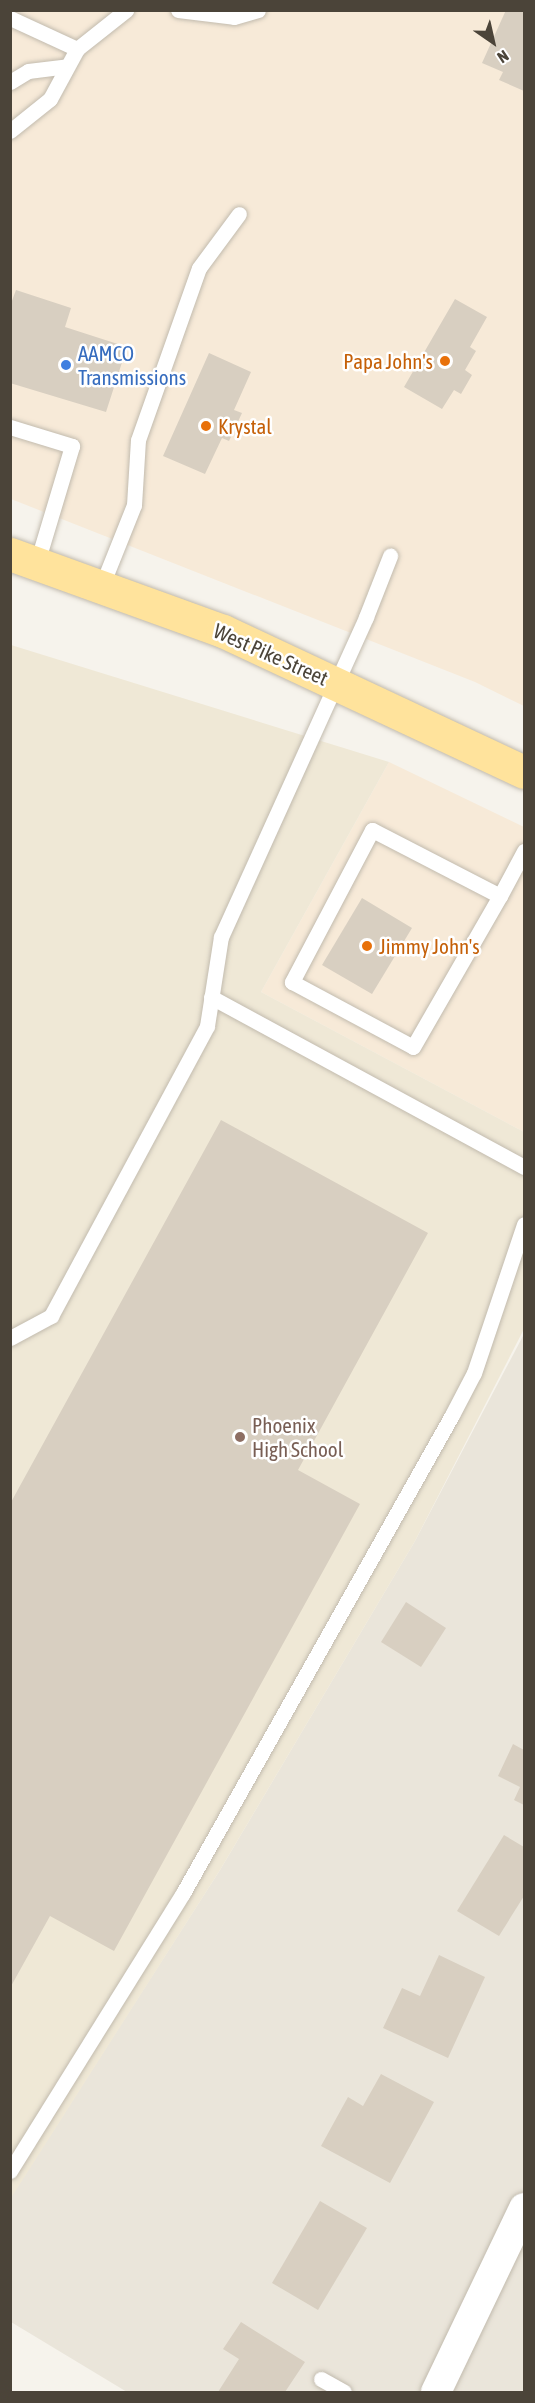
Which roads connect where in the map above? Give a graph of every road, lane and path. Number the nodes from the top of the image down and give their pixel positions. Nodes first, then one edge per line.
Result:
1 (126, 10) edge
2 (178, 10) edge
3 (258, 10) edge
4 (10, 18) edge
5 (77, 49) junction
6 (66, 66) junction
7 (10, 82) edge
8 (10, 131) edge
9 (239, 214) dead end
10 (10, 427) edge
11 (390, 556) dead end
12 (24, 559) edge
13 (102, 585) junction
14 (335, 682) junction
15 (525, 772) edge
16 (525, 851) edge
17 (500, 896) junction
18 (211, 997) junction
19 (525, 1167) edge
20 (525, 1224) edge
21 (10, 1338) edge
22 (10, 2171) edge
23 (525, 2208) edge
24 (321, 2379) dead end
25 (344, 2392) edge
26 (436, 2392) edge

1 - 5 lane
2 - 3 lane
4 - 5 lane
5 - 6 lane
6 - 7 lane
6 - 8 lane
9 - 13 lane
10 - 12 lane
11 - 14 lane
12 - 13 main road, West Pike Street
13 - 14 main road, West Pike Street
14 - 15 main road, West Pike Street
14 - 18 lane
16 - 17 lane
17 - 17 lane
18 - 19 lane
18 - 21 lane
20 - 22 lane
23 - 26 street
24 - 25 lane

